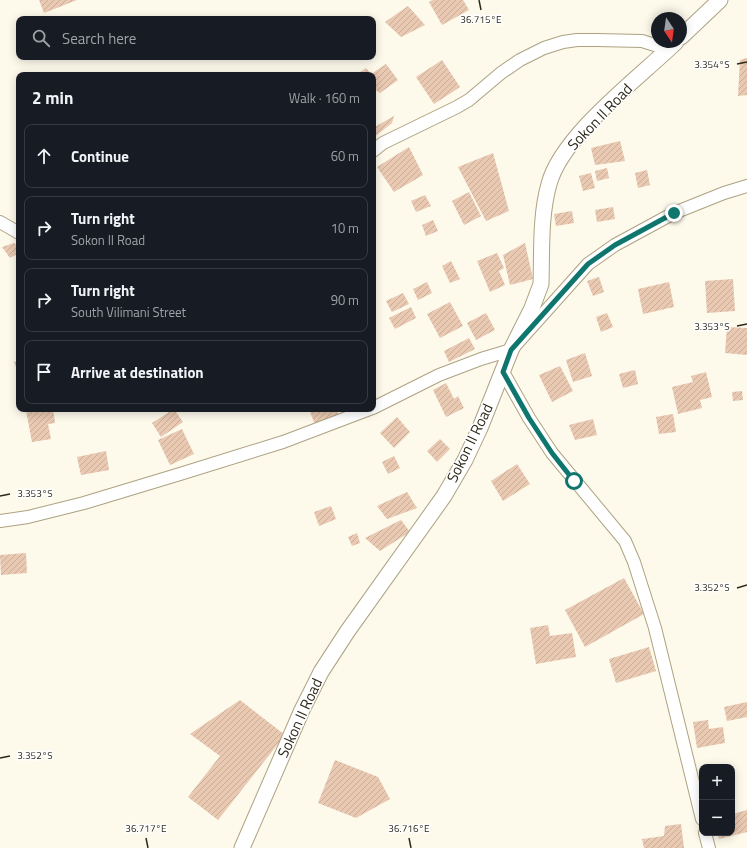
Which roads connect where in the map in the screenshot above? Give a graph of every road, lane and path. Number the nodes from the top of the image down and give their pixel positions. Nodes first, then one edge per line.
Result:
1 (720, 0) edge
2 (687, 31) edge
3 (651, 42) edge
4 (670, 48) edge
5 (376, 149) edge
6 (747, 186) edge
7 (0, 222) edge
8 (16, 231) edge
9 (511, 350) junction
10 (503, 372) junction
11 (376, 406) edge
12 (362, 412) edge
13 (0, 521) edge
14 (699, 807) edge
15 (706, 836) edge
16 (242, 848) edge
17 (709, 848) edge

1 - 2 street
3 - 5 street
4 - 9 street, Sokon II Road
6 - 9 street
7 - 8 street
9 - 10 street, Sokon II Road
9 - 11 street
10 - 14 street
10 - 16 street, Sokon II Road
12 - 13 street
15 - 17 street

